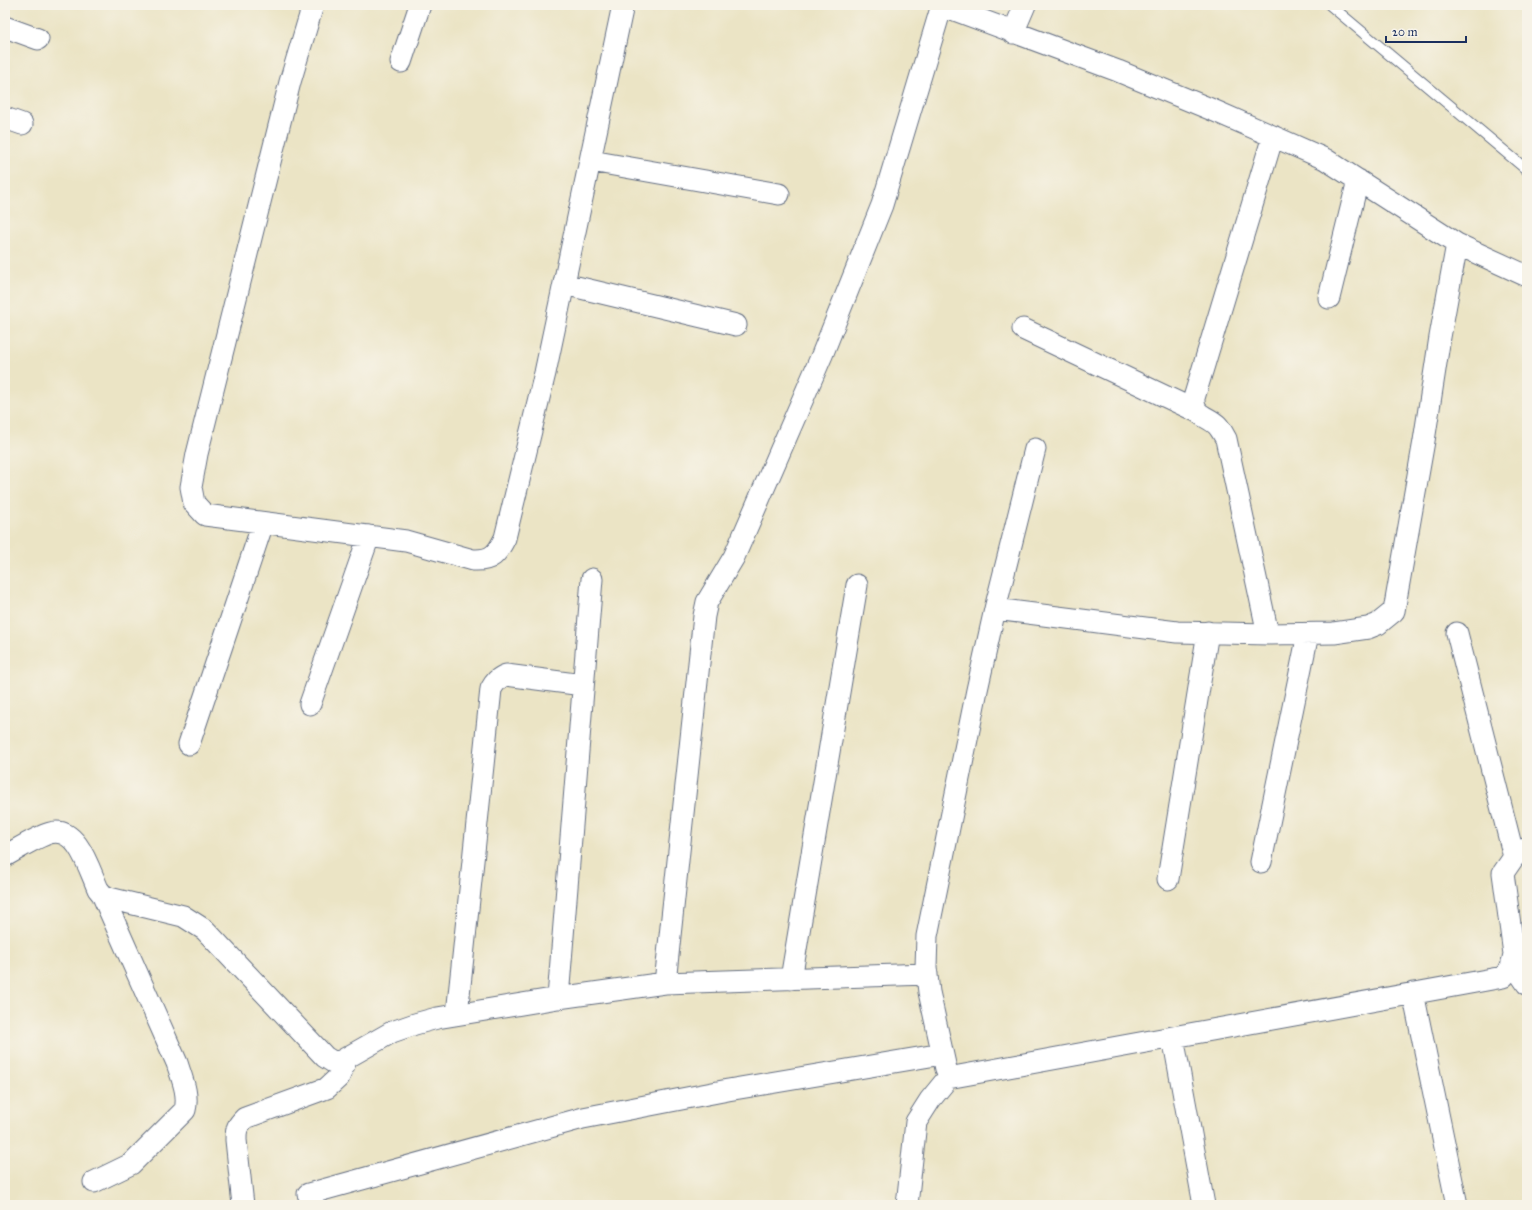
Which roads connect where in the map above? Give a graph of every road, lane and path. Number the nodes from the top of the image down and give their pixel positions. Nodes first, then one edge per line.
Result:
1 (313, 5) edge
2 (420, 5) edge
3 (624, 5) edge
4 (942, 5) edge
5 (1025, 5) edge
6 (1330, 5) edge
7 (5, 27) edge
8 (1013, 33) junction
9 (38, 39) dead end
10 (401, 62) dead end
11 (1273, 136) junction
12 (591, 160) junction
13 (1527, 170) edge
14 (1358, 180) junction
15 (779, 194) dead end
16 (1457, 244) junction
17 (1527, 276) edge
18 (564, 284) junction
19 (1329, 298) dead end
20 (736, 324) dead end
21 (1023, 329) dead end
22 (1196, 411) junction
23 (1035, 449) dead end
24 (263, 522) junction
25 (370, 536) junction
26 (592, 579) dead end
27 (857, 585) dead end
28 (995, 608) junction
29 (1208, 632) junction
30 (1457, 633) dead end
31 (1268, 634) junction
32 (1308, 634) junction
33 (583, 685) junction
34 (310, 704) dead end
35 (189, 744) dead end
36 (1520, 853) edge
37 (5, 856) edge
38 (1261, 862) dead end
39 (1168, 879) dead end
40 (102, 894) junction
41 (1512, 962) junction
42 (927, 974) junction
43 (791, 979) junction
44 (665, 983) junction
45 (1527, 984) edge
46 (1413, 993) junction
47 (558, 998) junction
48 (457, 1014) junction
49 (1173, 1037) junction
50 (942, 1054) junction
51 (347, 1058) junction
52 (948, 1078) junction
53 (94, 1182) dead end
54 (308, 1194) dead end
55 (243, 1205) edge
56 (907, 1205) edge
57 (1204, 1205) edge
58 (1457, 1205) edge

1 - 24 street
2 - 10 street
3 - 12 street
4 - 8 street
4 - 44 street
5 - 8 street
6 - 13 lane
7 - 9 street
8 - 11 street
11 - 14 street
11 - 22 street
12 - 15 street
12 - 18 street
14 - 16 street
14 - 19 street
16 - 17 street
16 - 32 street
18 - 20 street
18 - 25 street
21 - 22 street
22 - 31 street
23 - 28 street
24 - 25 street
24 - 35 street
25 - 34 street
26 - 33 street
27 - 43 street
28 - 29 street
28 - 42 street
29 - 31 street
29 - 39 street
30 - 36 street
31 - 32 street
32 - 38 street
33 - 47 street
33 - 48 street
36 - 41 street
37 - 40 street
40 - 51 street
40 - 53 street
41 - 45 street
41 - 46 street
42 - 43 street
42 - 50 street
43 - 44 street
44 - 47 street
46 - 49 street
46 - 58 street
47 - 48 street
48 - 51 street
49 - 52 street
49 - 57 street
50 - 52 street
50 - 54 street
51 - 55 street
52 - 56 street

